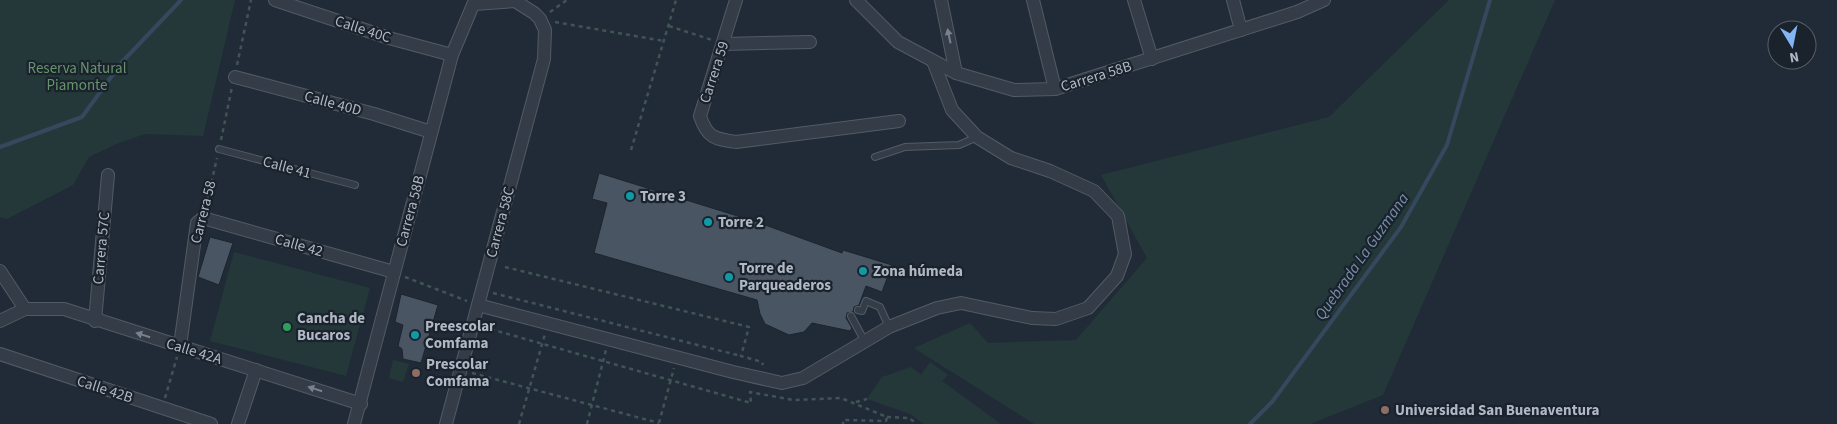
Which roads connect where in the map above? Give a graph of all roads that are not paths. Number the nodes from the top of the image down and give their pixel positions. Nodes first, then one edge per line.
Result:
1 (275, 0) edge
2 (515, 0) edge
3 (736, 0) edge
4 (856, 0) edge
5 (941, 0) edge
6 (1033, 0) edge
7 (1134, 0) edge
8 (1233, 0) edge
9 (1324, 0) edge
10 (474, 2) edge
11 (1241, 30) junction
12 (810, 42) dead end
13 (723, 44) junction
14 (452, 55) junction
15 (1152, 59) junction
16 (933, 61) junction
17 (956, 73) junction
18 (234, 76) road end
19 (1055, 89) junction
20 (899, 121) dead end
21 (431, 132) junction
22 (977, 137) junction
23 (219, 149) road end
24 (875, 157) dead end
25 (108, 175) dead end
26 (355, 185) dead end
27 (203, 218) joint
28 (0, 271) edge
29 (394, 272) junction
30 (478, 306) junction
31 (25, 309) junction
32 (858, 310) dead end
33 (850, 316) dead end
34 (95, 321) junction
35 (0, 322) edge
36 (889, 327) junction
37 (864, 340) junction
38 (180, 346) junction
39 (0, 354) edge
40 (256, 370) junction
41 (361, 404) junction
42 (357, 422) edge
43 (211, 424) edge
44 (238, 424) edge
45 (446, 424) edge

1 - 14 street, Calle 40C
2 - 10 street
2 - 30 street, Carrera 58C
3 - 13 street, Carrera 59
4 - 16 street, Carrera 58B
17 -> 5 street
6 - 19 street
7 - 15 street
8 - 11 street
9 - 11 street, Carrera 58B
10 - 14 street, Carrera 58B
11 - 15 street, Carrera 58B
12 - 13 street
13 - 20 street, Carrera 59
14 - 21 street, Carrera 58B
15 - 19 street, Carrera 58B
16 - 17 street, Carrera 58B
16 - 22 street
17 - 19 street, Carrera 58B
18 - 21 street, Calle 40D
21 - 29 street, Carrera 58B
22 - 24 lane
22 - 36 street
23 - 26 lane, Calle 41
25 - 34 street, Carrera 57C
27 - 29 street, Calle 42
27 - 38 street, Carrera 58
28 - 31 street
29 - 41 street, Carrera 58B
30 - 37 street
30 - 45 street, Carrera 58C
31 - 34 street, Calle 42A
31 - 35 street
32 - 36 lane
33 - 37 lane
38 -> 34 street, Calle 42A
36 - 37 street
38 - 40 street, Calle 42A
39 - 43 street, Calle 42B
41 -> 40 street, Calle 42A
40 - 44 street
41 - 42 street, Carrera 58B

